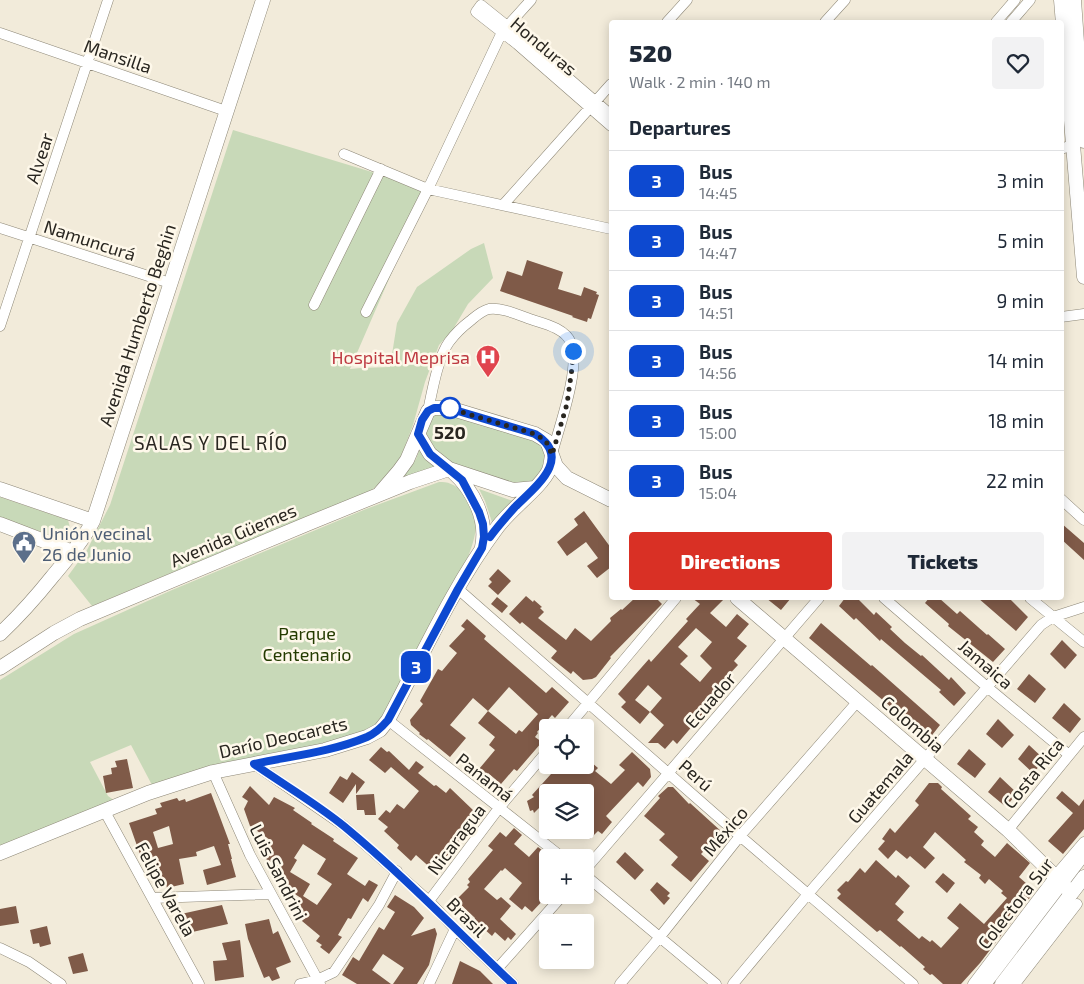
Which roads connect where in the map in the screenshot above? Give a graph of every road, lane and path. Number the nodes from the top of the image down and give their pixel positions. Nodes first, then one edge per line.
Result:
1 (108, 0) edge
2 (263, 0) edge
3 (531, 0) edge
4 (687, 0) edge
5 (845, 0) edge
6 (1015, 0) edge
7 (1030, 0) edge
8 (1065, 0) edge
9 (669, 20) edge
10 (827, 20) edge
11 (998, 20) edge
12 (1013, 20) edge
13 (505, 29) junction
14 (0, 33) edge
15 (88, 62) junction
16 (609, 86) edge
17 (594, 104) junction
18 (1078, 106) edge
19 (226, 111) junction
20 (609, 114) edge
21 (609, 123) edge
22 (1072, 145) edge
23 (344, 154) dead end
24 (381, 169) junction
25 (428, 189) junction
26 (503, 205) junction
27 (1081, 211) edge
28 (0, 228) edge
29 (609, 229) edge
30 (30, 237) junction
31 (1084, 277) edge
32 (170, 283) junction
33 (314, 305) dead end
34 (366, 312) dead end
35 (1084, 314) edge
36 (1064, 317) edge
37 (0, 326) edge
38 (428, 411) junction
39 (418, 434) junction
40 (552, 455) junction
41 (449, 469) junction
42 (535, 488) junction
43 (0, 489) edge
44 (376, 497) junction
45 (609, 499) edge
46 (1064, 502) edge
47 (1084, 520) edge
48 (93, 521) junction
49 (0, 524) edge
50 (482, 548) junction
51 (73, 552) junction
52 (458, 589) junction
53 (674, 600) edge
54 (739, 600) edge
55 (817, 600) edge
56 (886, 600) edge
57 (1032, 600) edge
58 (1084, 607) edge
59 (1052, 617) junction
60 (0, 634) edge
61 (785, 638) junction
62 (1084, 642) edge
63 (0, 668) edge
64 (987, 687) junction
65 (858, 701) junction
66 (588, 702) junction
67 (574, 719) edge
68 (388, 720) junction
69 (1084, 737) edge
70 (1068, 754) junction
71 (539, 760) edge
72 (925, 760) junction
73 (254, 764) junction
74 (213, 772) junction
75 (669, 773) junction
76 (498, 808) junction
77 (104, 810) junction
78 (1008, 830) junction
79 (740, 836) junction
80 (1084, 842) edge
81 (551, 849) edge
82 (0, 853) edge
83 (1084, 853) edge
84 (594, 860) edge
85 (397, 871) junction
86 (1084, 877) edge
87 (1058, 879) junction
88 (594, 883) edge
89 (270, 894) junction
90 (808, 894) junction
91 (152, 898) junction
92 (429, 901) junction
93 (1077, 903) edge
94 (554, 904) edge
95 (455, 929) junction
96 (659, 938) junction
97 (0, 948) edge
98 (497, 969) junction
99 (319, 982) edge
100 (61, 984) edge
101 (199, 984) edge
102 (300, 984) edge
103 (429, 984) edge
104 (513, 984) edge
105 (620, 984) edge
106 (716, 984) edge
107 (733, 984) edge
108 (913, 984) edge
109 (973, 984) edge
110 (984, 984) edge
111 (1002, 984) edge
112 (1015, 984) edge

1 - 15 street, Alvear
2 - 19 street, Avenida Humberto Beghin
3 - 13 street
4 - 9 street
5 - 10 street
6 - 11 street
7 - 12 street
8 - 18 street
13 - 17 street, Honduras
13 - 25 street
14 - 15 street, Mansilla
15 - 19 street, Mansilla
15 - 30 street, Alvear
16 - 17 street
17 - 20 street, Honduras
17 - 21 street, Honduras
17 - 26 street
18 - 22 street
19 - 32 street, Avenida Humberto Beghin
22 - 27 street
23 - 24 street
24 - 25 street
24 - 33 street
25 - 26 street
25 - 34 street
26 - 29 street
27 - 31 street
28 - 30 street, Namuncurá
30 - 32 street, Namuncurá
30 - 37 street, Alvear
32 - 48 street, Avenida Humberto Beghin
35 - 36 street
38 - 39 street
38 - 40 street
38 - 40 street
39 - 41 street
39 - 44 street
40 - 42 street, Darío Deocarets
40 - 45 street
41 - 42 street
41 - 44 street, Avenida Güemes
41 - 50 street
42 - 50 street, Darío Deocarets
43 - 48 street
44 - 63 street, Avenida Güemes
46 - 47 street
48 - 51 street, Avenida Humberto Beghin
49 - 51 street
50 - 52 street, Darío Deocarets
51 - 60 street, Avenida Humberto Beghin
52 - 66 street, Perú
52 - 68 street, Darío Deocarets
53 - 66 street
54 - 61 street, Colombia
55 - 61 street, Ecuador
56 - 64 street, Jamaica
57 - 59 street
58 - 59 street, Guatemala
59 - 62 street
59 - 64 street, Guatemala
61 - 65 street, Colombia
61 - 75 street, Ecuador
64 - 70 street, Jamaica
64 - 72 street, Guatemala
65 - 72 street, Colombia
65 - 79 street, México
66 - 67 street
66 - 75 street, Perú
68 - 73 street, Darío Deocarets
68 - 76 street, Panamá
69 - 70 street, Costa Rica
70 - 78 street, Costa Rica
71 - 76 street, Nicaragua
72 - 78 street, Colombia
72 - 90 street, Guatemala
73 - 74 street, Darío Deocarets
73 - 85 street, Brasil
74 - 77 street, Darío Deocarets
74 - 89 street, Luis Sandrini
75 - 79 street, Perú
75 - 84 street, Ecuador
76 - 81 street, Panamá
76 - 92 street, Nicaragua
77 - 82 street, Darío Deocarets
77 - 91 street, Felipe Varela
78 - 87 street, Colombia
79 - 90 street, Perú
79 - 96 street, México
80 - 87 street, Colectora Sur
83 - 87 street
85 - 92 street, Brasil
85 - 99 street
86 - 93 street
87 - 93 street, Colombia
87 - 109 street, Colectora Sur
87 - 110 street
88 - 96 street
89 - 91 street
89 - 99 street, Luis Sandrini
90 - 107 street, Guatemala
90 - 108 street, Perú
91 - 101 street, Felipe Varela
92 - 95 street, Brasil
93 - 111 street
93 - 112 street
94 - 98 street
95 - 98 street, Brasil
95 - 103 street
96 - 105 street, México
96 - 106 street
97 - 100 street
98 - 104 street, Brasil
99 - 102 street

